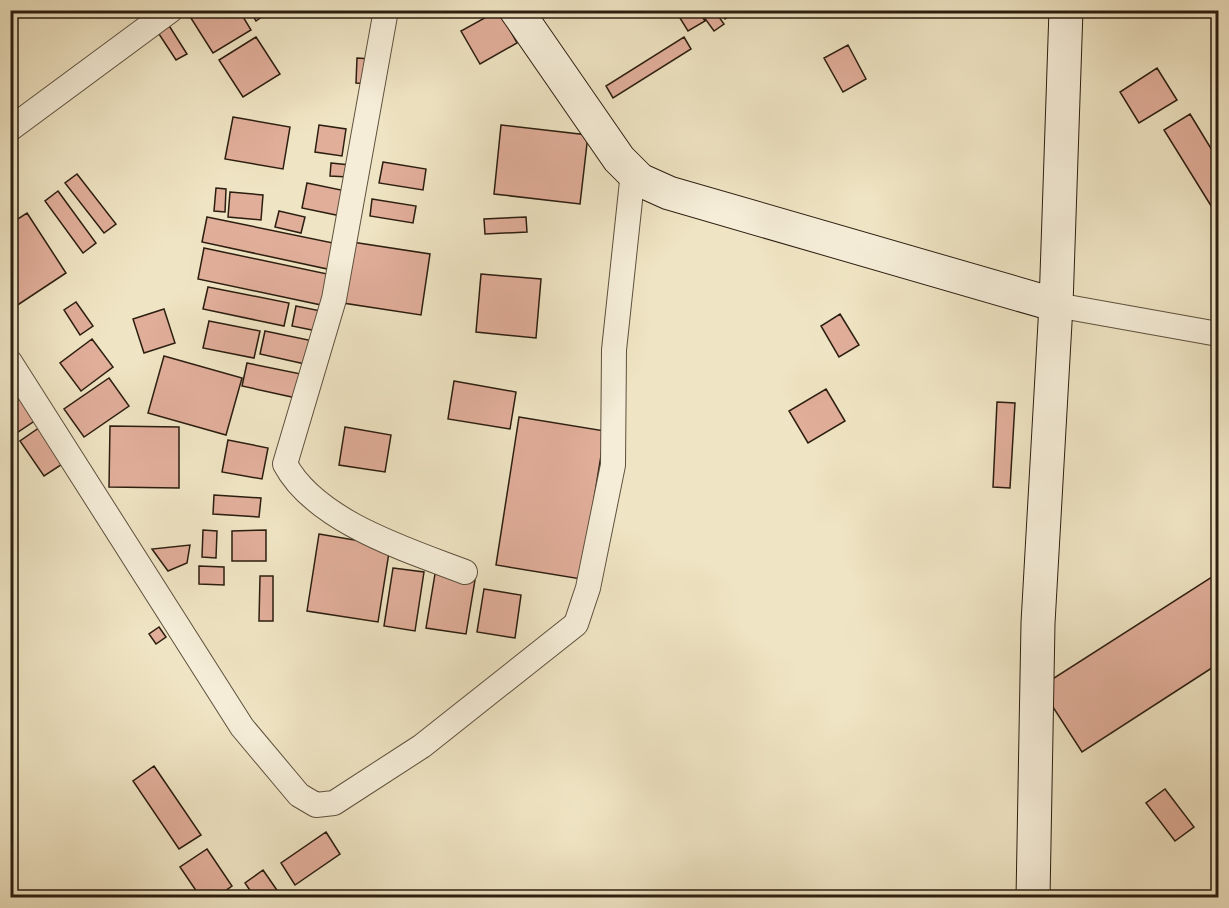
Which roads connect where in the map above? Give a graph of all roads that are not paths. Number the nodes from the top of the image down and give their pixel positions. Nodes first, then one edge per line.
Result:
1 (171, 10) edge
2 (386, 10) edge
3 (516, 10) edge
4 (1066, 10) edge
5 (10, 129) edge
6 (633, 172) junction
7 (1056, 305) junction
8 (1218, 334) edge
9 (10, 362) edge
10 (465, 572) dead end
11 (1033, 897) edge

1 - 5 street
2 - 10 street
3 - 6 street
4 - 7 street
6 - 7 street
6 - 9 street
7 - 8 street
7 - 11 street

